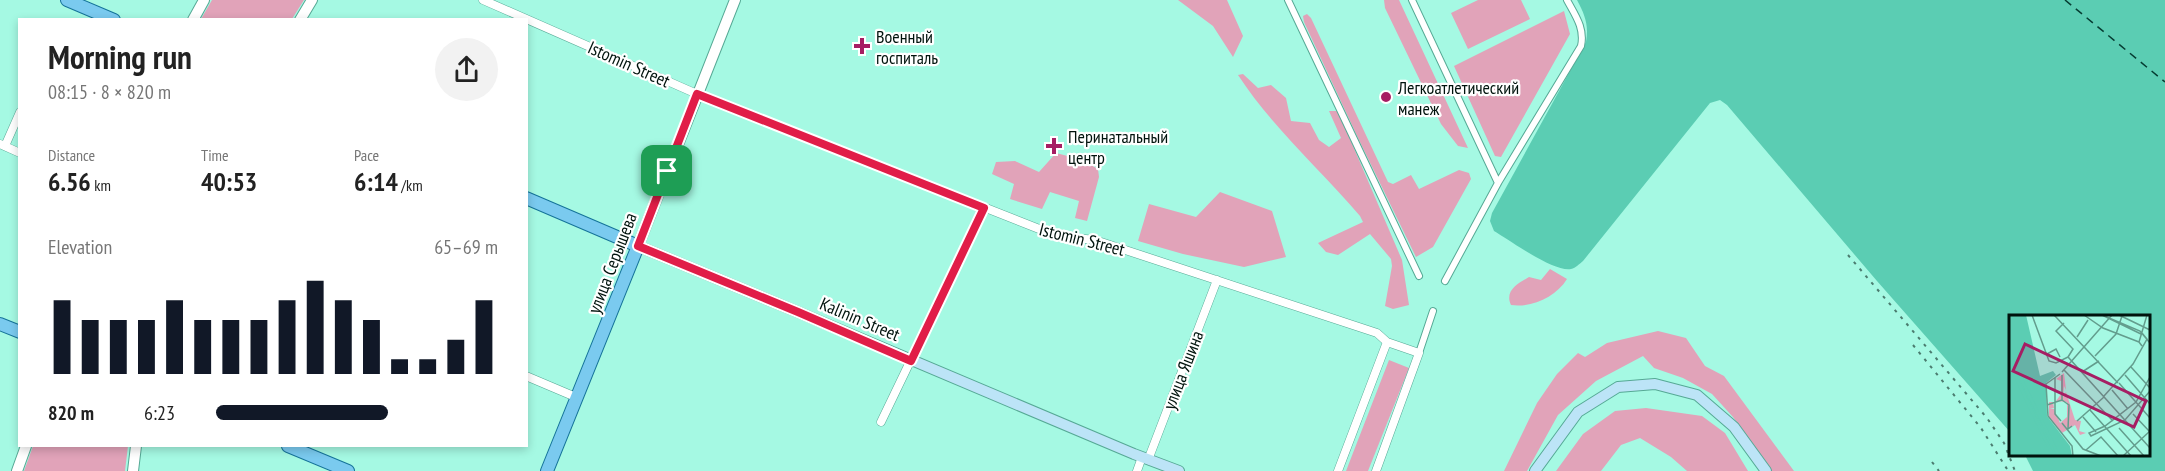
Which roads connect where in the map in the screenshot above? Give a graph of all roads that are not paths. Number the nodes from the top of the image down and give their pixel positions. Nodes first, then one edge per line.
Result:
1 (67, 0) edge
2 (204, 0) edge
3 (312, 0) edge
4 (483, 0) edge
5 (735, 0) edge
6 (1288, 0) edge
7 (1412, 0) edge
8 (1567, 0) edge
9 (109, 18) edge
10 (194, 18) edge
11 (301, 18) edge
12 (524, 18) edge
13 (528, 20) edge
14 (697, 94) junction
15 (18, 116) edge
16 (2, 145) edge
17 (18, 152) edge
18 (1498, 183) junction
19 (528, 199) edge
20 (984, 208) junction
21 (638, 246) junction
22 (1419, 276) dead end
23 (1217, 280) junction
24 (1444, 281) dead end
25 (1433, 311) dead end
26 (0, 324) edge
27 (18, 331) edge
28 (1388, 342) junction
29 (1419, 353) junction
30 (911, 361) junction
31 (528, 377) edge
32 (578, 398) junction
33 (881, 422) dead end
34 (26, 447) edge
35 (135, 447) edge
36 (290, 447) edge
37 (1145, 459) junction
38 (17, 471) edge
39 (133, 471) edge
40 (348, 471) edge
41 (547, 471) edge
42 (1137, 471) edge
43 (1179, 471) edge
44 (1338, 471) edge
45 (1376, 471) edge
46 (1535, 471) edge
47 (1766, 471) edge

1 - 9 main road
2 - 10 street
3 - 11 street
4 - 12 street, Istomin Street
5 - 14 street, улица Серышева
6 - 22 street
7 - 18 street
8 - 18 street
13 - 14 street, Istomin Street
14 - 20 street, Istomin Street
14 - 21 street, улица Серышева
15 - 16 street
16 - 17 street
18 - 24 street
19 - 21 main road, Kalinin Street
20 - 23 street, Istomin Street
20 - 30 street
21 - 30 main road, Kalinin Street
21 - 32 main road, улица Серышева
23 - 28 street, Istomin Street
23 - 37 street, улица Яшина
25 - 29 street
26 - 27 main road
28 - 29 street, Istomin Street
28 - 44 street
29 - 45 street
30 - 33 street
30 - 37 main road, Kalinin Street
31 - 32 street
32 - 41 main road, улица Серышева
34 - 38 street
35 - 39 street
36 - 40 main road
37 - 42 street, улица Яшина
37 - 43 main road, Kalinin Street
46 - 47 main road

